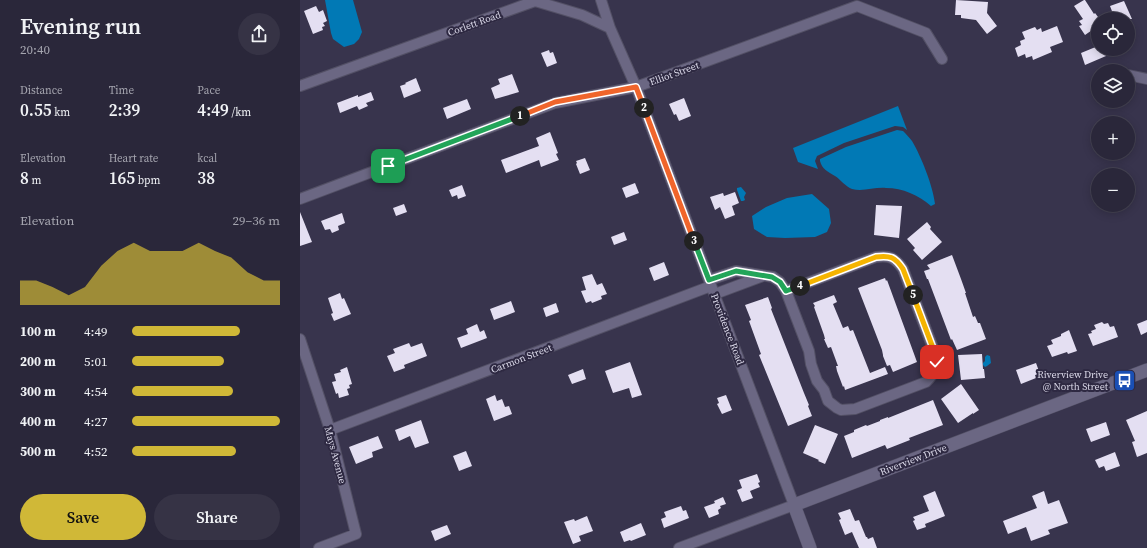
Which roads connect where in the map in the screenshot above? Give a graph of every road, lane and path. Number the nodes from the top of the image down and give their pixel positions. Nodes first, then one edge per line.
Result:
1 (601, 0) edge
2 (610, 28) junction
3 (942, 59) dead end
4 (1135, 76) edge
5 (1147, 79) edge
6 (300, 86) edge
7 (636, 87) junction
8 (300, 199) edge
9 (763, 276) junction
10 (712, 287) junction
11 (786, 291) junction
12 (300, 339) edge
13 (1147, 370) edge
14 (330, 430) junction
15 (794, 505) junction
16 (319, 548) edge
17 (679, 548) edge
18 (810, 548) edge

1 - 2 street
2 - 6 street, Corlett Road
2 - 7 street
3 - 7 street, Elliot Street
4 - 5 street
7 - 8 street, Elliot Street
7 - 10 street, Providence Road
9 - 10 street
9 - 10 street
9 - 11 street
10 - 14 street, Carmon Street
10 - 15 street, Providence Road
11 - 11 street
12 - 14 street, Mays Avenue
13 - 15 street, Riverview Drive
14 - 16 street, Mays Avenue
15 - 17 street, Riverview Drive
15 - 18 street, Providence Road

